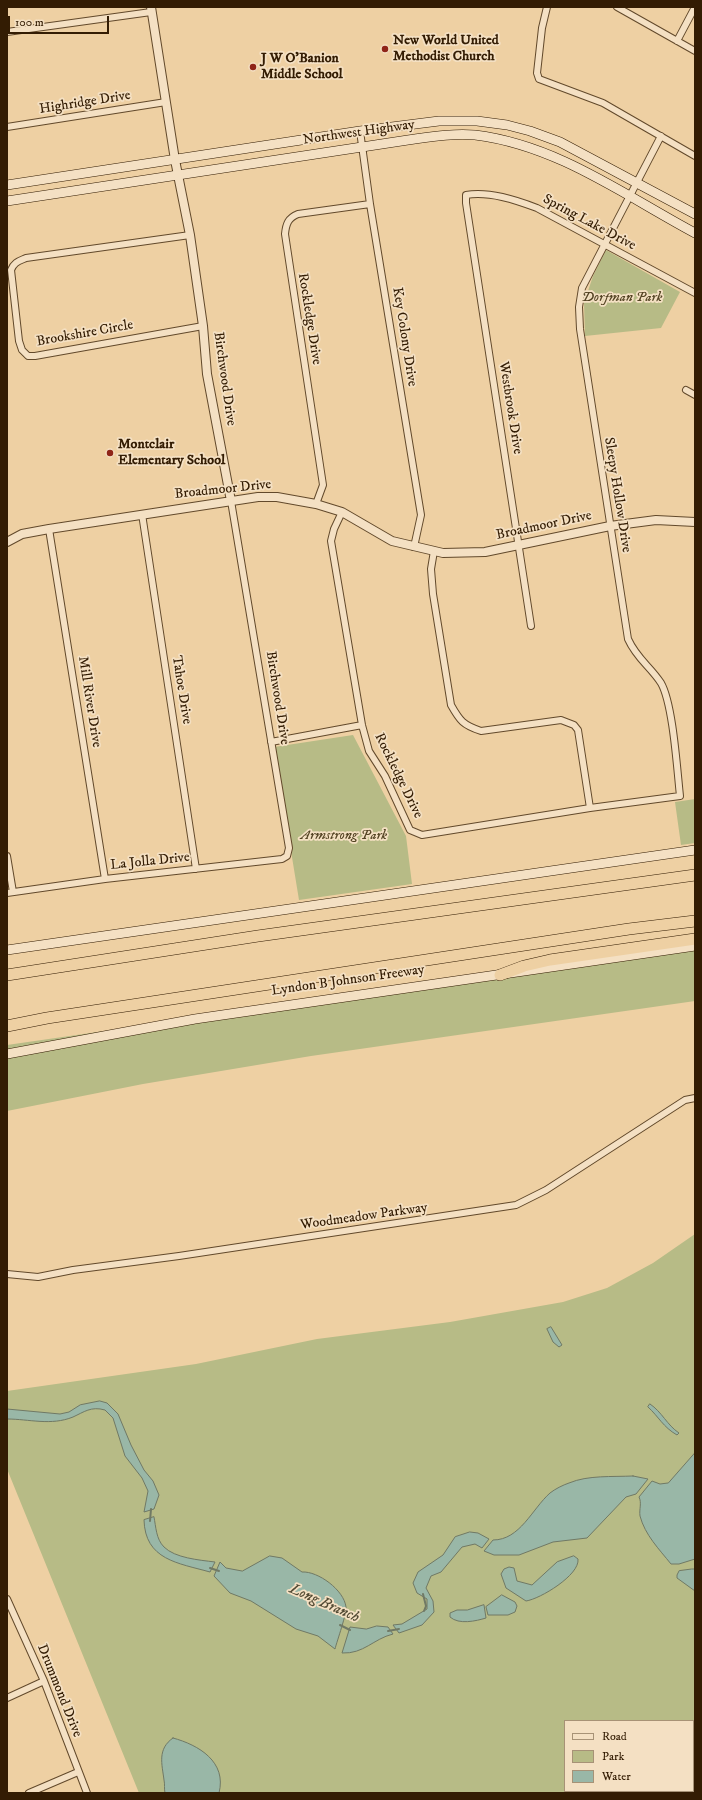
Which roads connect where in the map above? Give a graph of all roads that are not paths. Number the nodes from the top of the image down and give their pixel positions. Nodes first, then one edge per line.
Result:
1 (548, 7) edge
2 (617, 7) edge
3 (695, 7) edge
4 (151, 9) edge
5 (7, 32) edge
6 (677, 41) junction
7 (695, 51) edge
8 (166, 102) junction
9 (7, 127) edge
10 (360, 131) junction
11 (661, 136) junction
12 (364, 146) junction
13 (695, 156) edge
14 (175, 160) junction
15 (178, 175) junction
16 (637, 183) junction
17 (7, 186) edge
18 (466, 195) joint
19 (630, 197) junction
20 (7, 201) edge
21 (370, 204) junction
22 (695, 214) edge
23 (695, 233) edge
24 (190, 235) junction
25 (604, 244) junction
26 (695, 293) edge
27 (203, 326) junction
28 (686, 390) dead end
29 (695, 395) edge
30 (231, 501) junction
31 (316, 504) junction
32 (342, 512) junction
33 (142, 514) junction
34 (695, 522) edge
35 (610, 526) junction
36 (49, 529) junction
37 (7, 542) edge
38 (520, 544) junction
39 (414, 547) junction
40 (434, 551) junction
41 (531, 626) dead end
42 (362, 725) junction
43 (271, 742) junction
44 (680, 796) joint
45 (590, 808) junction
46 (289, 848) joint
47 (695, 850) edge
48 (7, 856) edge
49 (196, 869) junction
50 (695, 875) edge
51 (105, 879) junction
52 (10, 893) edge
53 (695, 921) edge
54 (695, 938) edge
55 (695, 946) edge
56 (7, 950) edge
57 (7, 975) edge
58 (500, 975) junction
59 (7, 1026) edge
60 (7, 1054) edge
61 (695, 1098) edge
62 (7, 1274) edge
63 (7, 1599) edge
64 (44, 1681) junction
65 (7, 1698) edge
66 (78, 1772) junction
67 (29, 1793) edge
68 (87, 1793) edge

1 - 11 street
2 - 6 street
3 - 6 street
4 - 5 street
4 - 8 street, Birchwood Drive
6 - 7 street
8 - 9 street, Highridge Drive
8 - 14 street, Birchwood Drive
10 - 12 street, Key Colony Drive
10 - 14 main road, Northwest Highway
10 - 16 main road, Northwest Highway
11 - 13 street
11 - 16 street, Sleepy Hollow Drive
12 - 15 main road, Northwest Highway
12 - 19 main road, Northwest Highway
12 - 21 street, Key Colony Drive
14 - 15 street, Birchwood Drive
14 - 17 main road, Northwest Highway
15 - 20 main road, Northwest Highway
15 - 24 street, Birchwood Drive
16 - 19 street, Sleepy Hollow Drive
16 - 22 main road, Northwest Highway
18 - 25 street, Spring Lake Drive
18 - 38 street, Westbrook Drive
19 - 23 main road, Northwest Highway
19 - 25 street, Sleepy Hollow Drive
21 - 31 street, Rockledge Drive
21 - 39 street, Key Colony Drive
24 - 27 street, Birchwood Drive
24 - 27 street, Brookshire Circle
25 - 26 street, Spring Lake Drive
25 - 35 street, Sleepy Hollow Drive
27 - 30 street, Birchwood Drive
28 - 29 street
30 - 31 street, Broadmoor Drive
30 - 33 street, Broadmoor Drive
30 - 43 street, Birchwood Drive
31 - 32 street, Broadmoor Drive
32 - 39 street, Broadmoor Drive
32 - 42 street, Rockledge Drive
33 - 36 street, Broadmoor Drive
33 - 49 street, Tahoe Drive
34 - 35 street, Broadmoor Drive
35 - 38 street, Broadmoor Drive
35 - 44 street, Sleepy Hollow Drive
36 - 37 street, Broadmoor Drive
36 - 51 street, Mill River Drive
38 - 40 street, Broadmoor Drive
38 - 41 street, Westbrook Drive
39 - 40 street, Broadmoor Drive
40 - 45 street
42 - 43 street
42 - 45 street, Rockledge Drive
43 - 46 street, Birchwood Drive
44 - 45 street, Rockledge Drive
46 - 49 street, La Jolla Drive
47 - 56 main road
48 - 52 street
49 - 51 street, La Jolla Drive
50 - 57 highway
51 - 52 street, La Jolla Drive
53 - 59 highway, Lyndon B Johnson Freeway
54 - 58 highway
55 - 58 main road, Lyndon B Johnson Freeway
58 - 60 main road, Lyndon B Johnson Freeway
61 - 62 street, Woodmeadow Parkway
63 - 64 street, Drummond Drive
64 - 65 street
64 - 66 street, Drummond Drive
66 - 67 street
66 - 68 street, Drummond Drive

